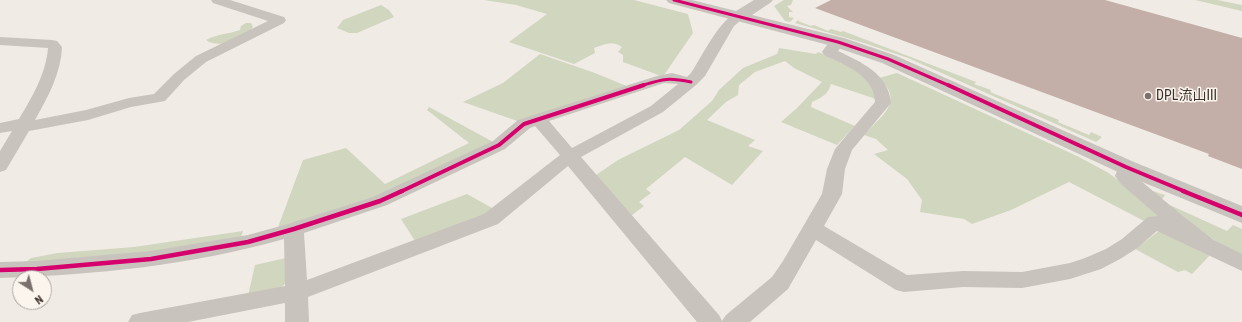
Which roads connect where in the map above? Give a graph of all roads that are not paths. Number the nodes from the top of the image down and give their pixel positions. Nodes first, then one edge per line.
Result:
1 (217, 0) edge
2 (674, 0) edge
3 (765, 0) edge
4 (739, 16) junction
5 (0, 41) edge
6 (838, 42) junction
7 (691, 82) junction
8 (539, 120) junction
9 (24, 125) junction
10 (0, 128) edge
11 (570, 156) junction
12 (0, 166) edge
13 (1126, 167) junction
14 (1242, 215) edge
15 (294, 229) junction
16 (812, 230) junction
17 (1207, 244) junction
18 (1242, 263) edge
19 (0, 270) edge
20 (295, 293) junction
21 (140, 322) edge
22 (297, 322) edge
23 (711, 322) edge
24 (734, 322) edge

1 - 9 street
2 - 4 street
3 - 4 street
4 - 6 street
4 - 7 street
5 - 9 street
6 - 13 street
6 - 16 street
7 - 8 street
7 - 11 street
8 - 11 street
8 - 15 street
9 - 10 street
9 - 12 street
11 - 20 street
11 - 23 street
13 - 14 street
13 - 17 street
15 - 19 street
15 - 20 street
16 - 17 street
16 - 24 street
17 - 18 street
20 - 21 street
20 - 22 street

